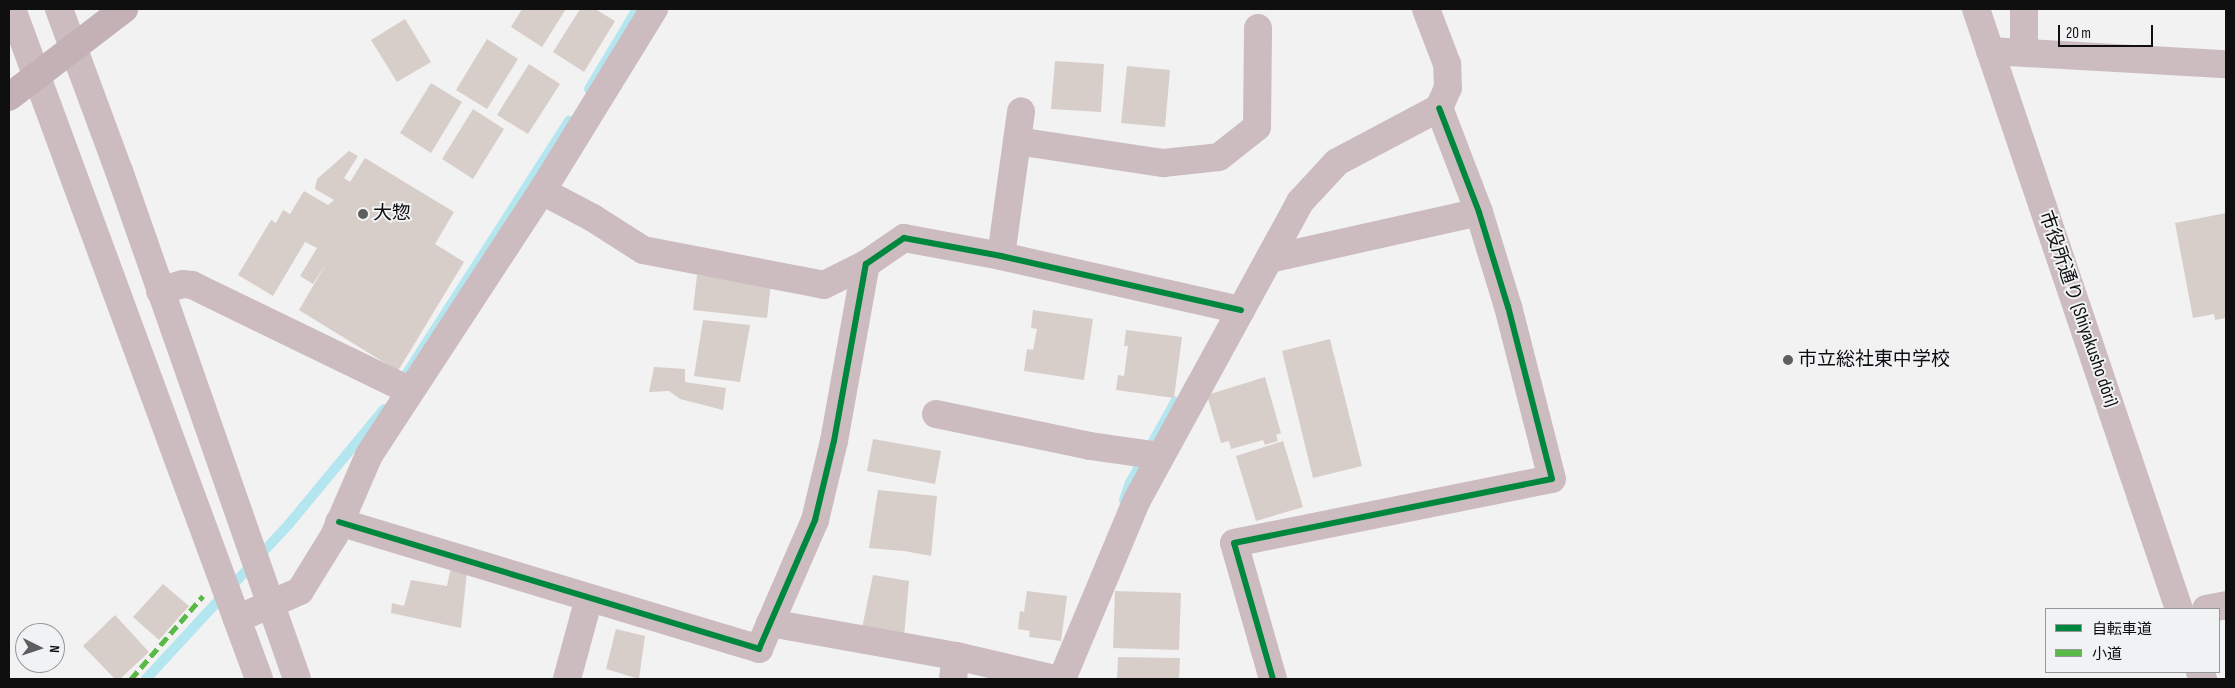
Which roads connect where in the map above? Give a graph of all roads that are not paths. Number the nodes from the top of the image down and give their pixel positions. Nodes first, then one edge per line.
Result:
1 (12, 9) edge
2 (59, 9) edge
3 (124, 9) edge
4 (654, 9) edge
5 (1426, 9) edge
6 (1976, 9) edge
7 (2024, 9) edge
8 (1258, 28) dead end
9 (73, 48) junction
10 (1990, 51) junction
11 (2024, 52) junction
12 (2226, 64) edge
13 (36, 76) junction
14 (9, 97) edge
15 (1439, 108) junction
16 (1021, 111) dead end
17 (1017, 141) junction
18 (542, 191) junction
19 (1479, 212) junction
20 (1001, 256) junction
21 (1268, 259) junction
22 (866, 264) junction
23 (160, 290) junction
24 (1234, 308) junction
25 (402, 387) junction
26 (936, 414) dead end
27 (1151, 455) junction
28 (340, 522) junction
29 (589, 598) junction
30 (231, 602) junction
31 (270, 604) junction
32 (2226, 605) edge
33 (2179, 608) edge
34 (2211, 608) edge
35 (770, 623) junction
36 (955, 668) edge
37 (1055, 678) edge
38 (259, 679) edge
39 (297, 679) edge
40 (567, 679) edge
41 (1273, 679) edge

1 - 13 street
2 - 9 street
3 - 9 main road
4 - 18 street
5 - 15 street
6 - 10 street, 市役所通り (Shiyakusho dōri)
7 - 11 street
8 - 17 street
9 - 13 main road
9 - 23 street
10 - 11 street
10 - 33 street, 市役所通り (Shiyakusho dōri)
11 - 12 street
13 - 14 main road
13 - 30 street
15 - 19 street
15 - 21 street
16 - 17 street
17 - 20 street
18 - 22 street
18 - 25 street
19 - 21 street
19 - 41 street
20 - 22 street
20 - 24 street
21 - 24 street
22 - 35 street
23 - 25 street
23 - 31 street
24 - 27 street
25 - 28 street
26 - 27 street
27 - 37 street
28 - 29 street
28 - 31 street
29 - 35 street
29 - 40 street
30 - 31 street
30 - 38 street
31 - 39 street
32 - 34 street
35 - 36 street
36 - 37 street

